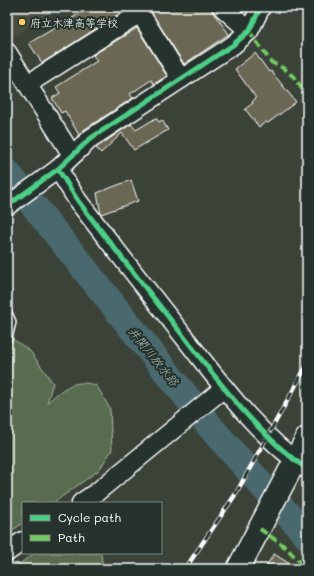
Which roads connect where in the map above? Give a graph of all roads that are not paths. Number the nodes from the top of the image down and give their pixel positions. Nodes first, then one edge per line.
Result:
1 (222, 7) edge
2 (261, 7) edge
3 (138, 10) edge
4 (249, 31) junction
5 (7, 52) edge
6 (180, 79) junction
7 (28, 84) junction
8 (72, 155) junction
9 (52, 173) junction
10 (8, 206) edge
11 (7, 312) edge
12 (7, 338) edge
13 (222, 390) junction
14 (307, 438) edge
15 (296, 469) edge
16 (82, 502) edge
17 (22, 542) edge
18 (7, 552) edge
19 (238, 569) edge

1 - 4 street
2 - 4 street
3 - 6 street
3 - 7 street
4 - 6 street
5 - 7 street
6 - 8 street
7 - 8 street
8 - 9 street
9 - 10 street
9 - 13 street
11 - 12 lane
13 - 15 street
13 - 16 street
14 - 15 street
15 - 19 street
17 - 18 street

